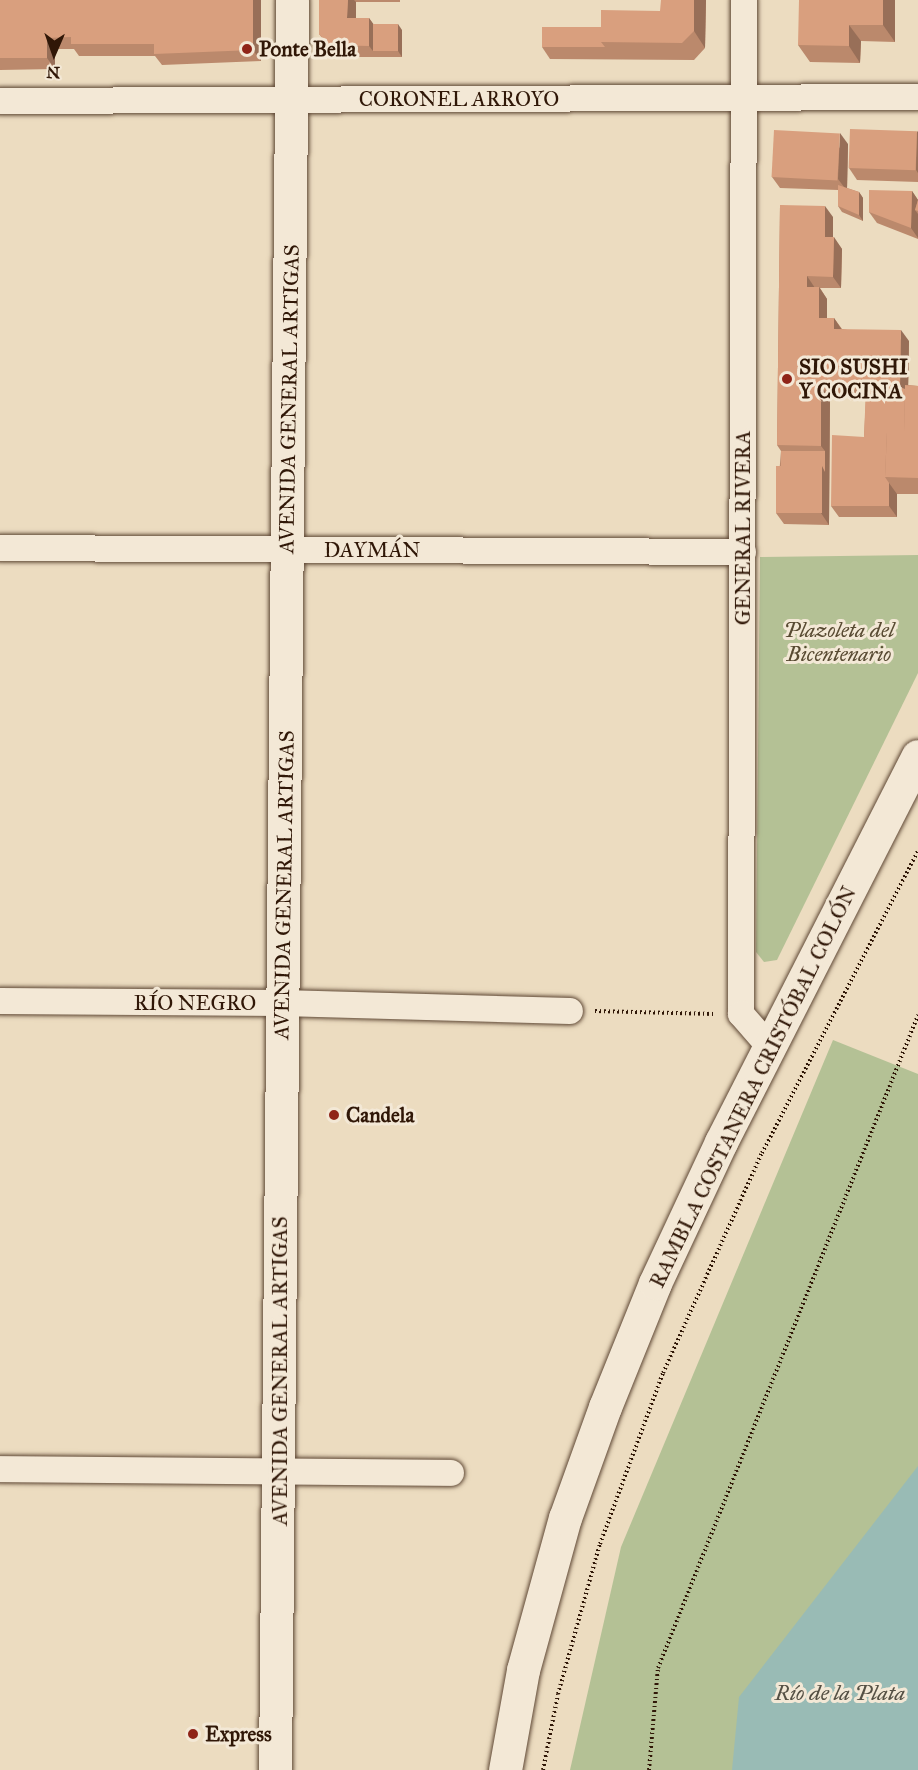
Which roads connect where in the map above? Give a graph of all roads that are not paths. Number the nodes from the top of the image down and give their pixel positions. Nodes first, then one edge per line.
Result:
1 (292, 0) edge
2 (744, 0) edge
3 (742, 97) junction
4 (918, 97) edge
5 (292, 100) junction
6 (0, 101) edge
7 (0, 548) edge
8 (287, 550) junction
9 (743, 552) junction
10 (918, 756) edge
11 (0, 1002) edge
12 (282, 1003) junction
13 (570, 1011) road end
14 (769, 1046) junction
15 (0, 1469) edge
16 (279, 1473) junction
17 (451, 1473) dead end
18 (275, 1770) edge
19 (505, 1770) edge

1 - 5 street, AVENIDA GENERAL ARTIGAS
2 - 3 street, GENERAL RIVERA
3 - 4 street, CORONEL ARROYO
3 - 5 street, CORONEL ARROYO
3 - 9 street, GENERAL RIVERA
5 - 6 street, CORONEL ARROYO
5 - 8 street, AVENIDA GENERAL ARTIGAS
7 - 8 street, DAYMÁN
8 - 9 street, DAYMÁN
8 - 12 street, AVENIDA GENERAL ARTIGAS
9 - 14 street, GENERAL RIVERA
10 - 14 street, RAMBLA COSTANERA CRISTÓBAL COLÓN
11 - 12 street, RÍO NEGRO
12 - 13 street, RÍO NEGRO
12 - 16 street, AVENIDA GENERAL ARTIGAS
14 - 19 street, RAMBLA COSTANERA CRISTÓBAL COLÓN
15 - 16 street
16 - 17 street
16 - 18 street, AVENIDA GENERAL ARTIGAS

